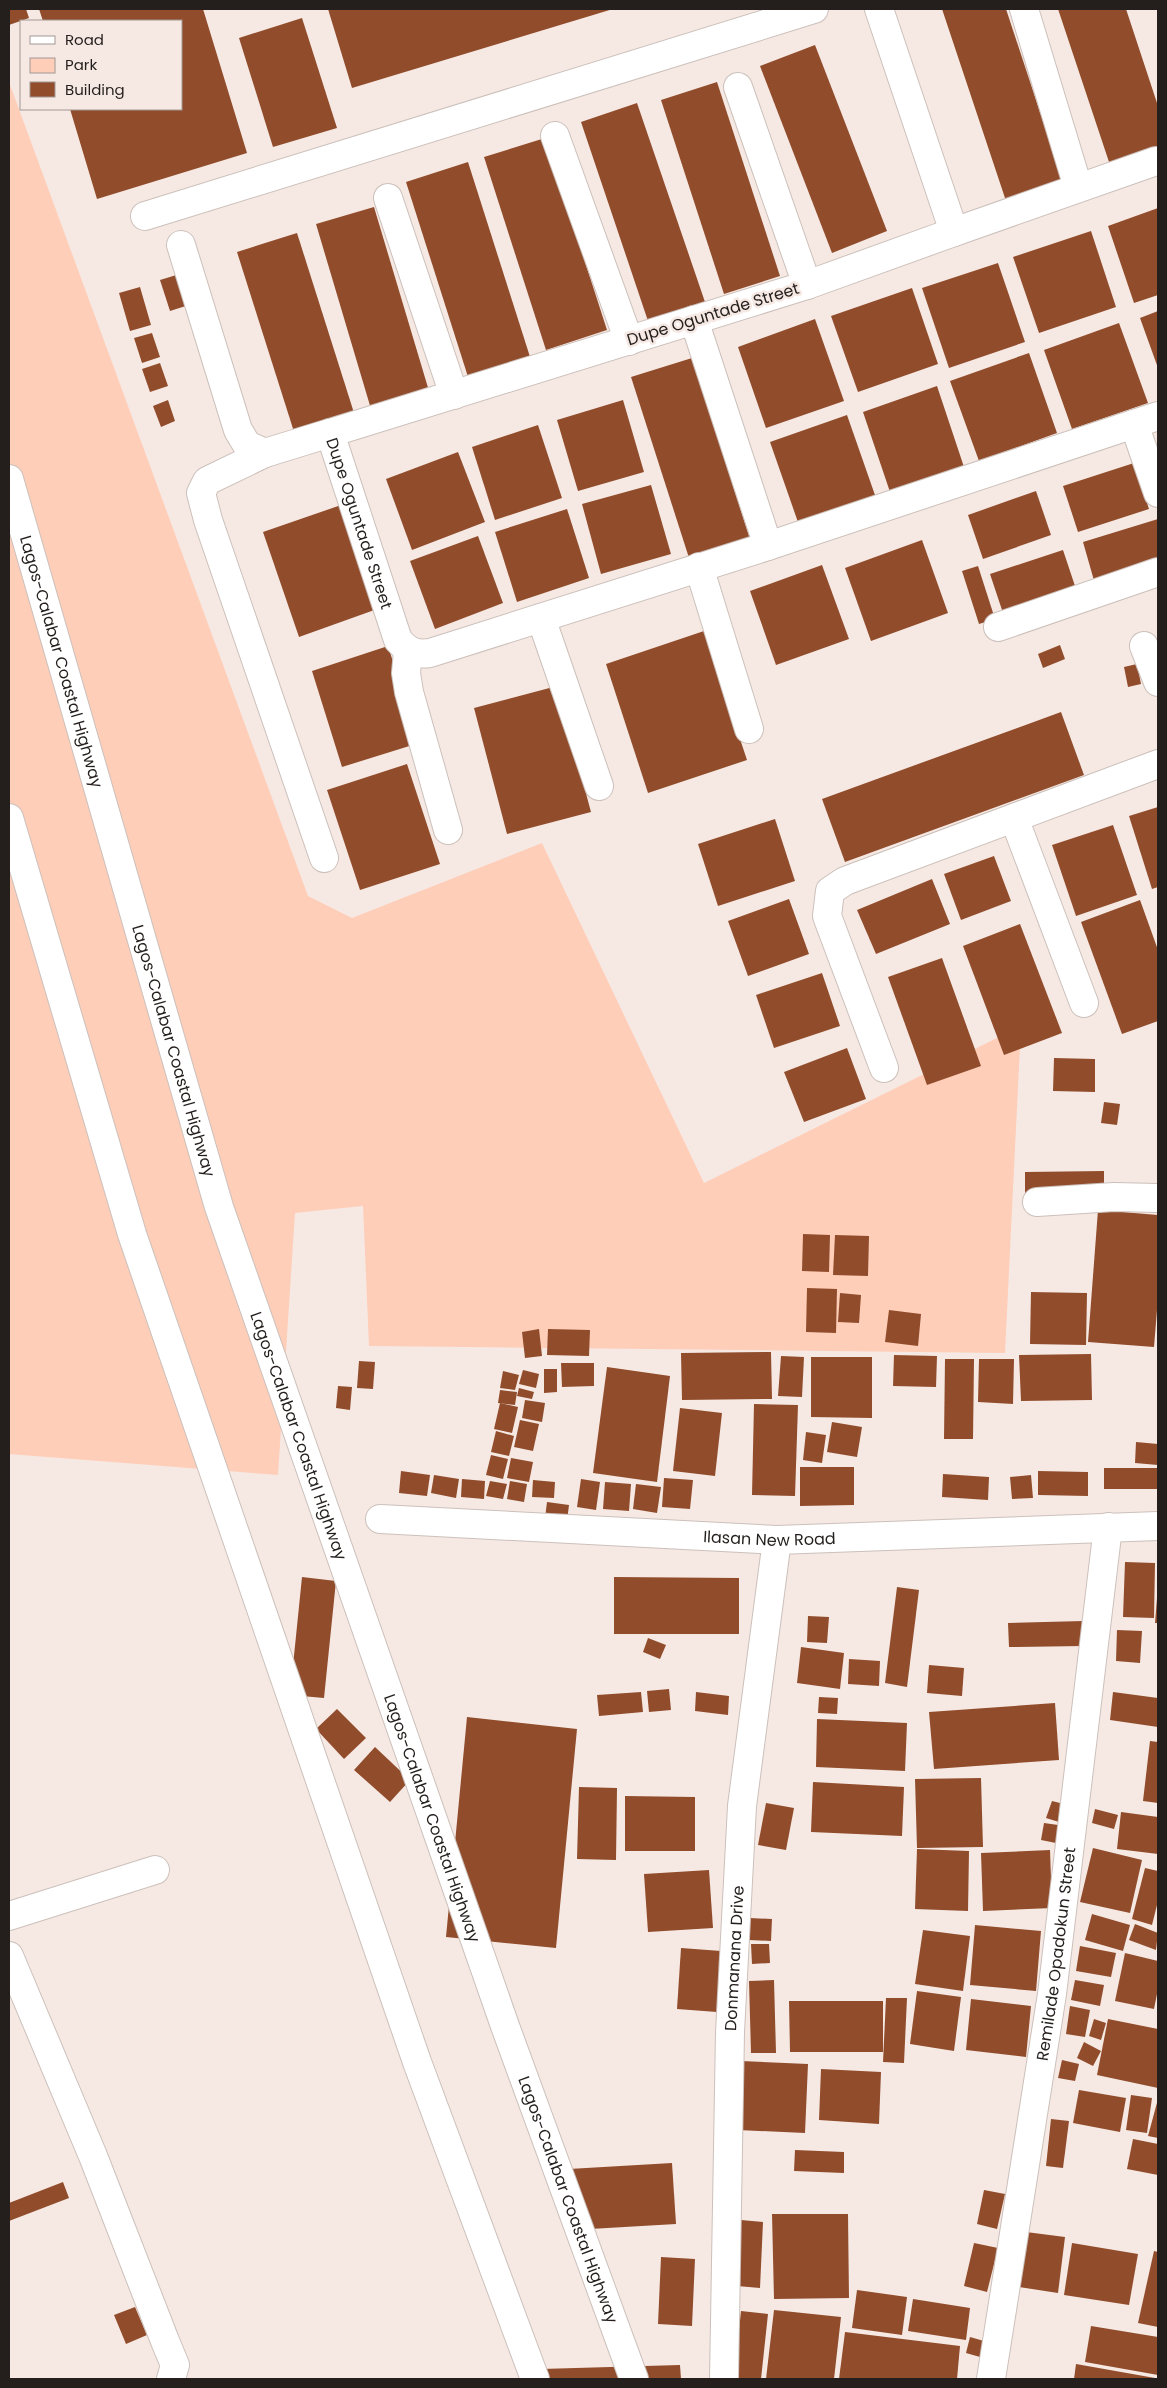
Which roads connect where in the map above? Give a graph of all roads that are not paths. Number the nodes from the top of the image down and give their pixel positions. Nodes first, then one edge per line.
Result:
1 (814, 9) edge
2 (879, 9) edge
3 (1024, 9) edge
4 (738, 87) dead end
5 (555, 136) dead end
6 (1156, 161) dead end
7 (1078, 187) junction
8 (388, 198) dead end
9 (144, 216) dead end
10 (954, 232) junction
11 (181, 245) dead end
12 (807, 285) junction
13 (694, 320) junction
14 (629, 340) junction
15 (454, 395) junction
16 (1146, 420) edge
17 (330, 433) junction
18 (265, 453) junction
19 (9, 479) edge
20 (1158, 493) edge
21 (768, 546) junction
22 (699, 567) junction
23 (1158, 572) edge
24 (541, 618) junction
25 (998, 627) dead end
26 (1144, 646) dead end
27 (408, 650) junction
28 (1158, 682) edge
29 (749, 729) dead end
30 (1158, 764) edge
31 (599, 786) dead end
32 (9, 818) edge
33 (1014, 818) junction
34 (448, 830) dead end
35 (324, 858) dead end
36 (1084, 1003) dead end
37 (884, 1068) dead end
38 (1158, 1198) edge
39 (1037, 1202) dead end
40 (380, 1519) dead end
41 (1158, 1526) edge
42 (1108, 1527) junction
43 (777, 1540) junction
44 (155, 1870) dead end
45 (9, 1916) edge
46 (9, 1956) edge
47 (171, 2379) edge
48 (535, 2379) edge
49 (634, 2379) edge
50 (724, 2379) edge
51 (991, 2379) edge

1 - 9 main road
2 - 10 main road
3 - 7 main road
4 - 12 main road
5 - 14 main road
6 - 7 main road, Dupe Oguntade Street
7 - 10 main road, Dupe Oguntade Street
8 - 15 main road
10 - 12 main road, Dupe Oguntade Street
11 - 18 main road
12 - 13 main road, Dupe Oguntade Street
13 - 14 main road, Dupe Oguntade Street
13 - 21 main road
14 - 15 main road, Dupe Oguntade Street
15 - 17 main road, Dupe Oguntade Street
16 - 20 main road
16 - 21 main road
17 - 18 main road
17 - 27 main road, Dupe Oguntade Street
18 - 35 main road
19 - 49 main road, Lagos-Calabar Coastal Highway
21 - 22 main road
22 - 24 main road
22 - 29 main road
23 - 25 main road
24 - 27 main road
24 - 31 main road
26 - 28 main road
27 - 34 main road
30 - 33 main road
32 - 48 main road
33 - 36 main road
33 - 37 main road
38 - 39 main road
40 - 43 main road, Ilasan New Road
41 - 42 main road, Ilasan New Road
42 - 43 main road, Ilasan New Road
42 - 51 main road, Remilade Opadokun Street
43 - 50 main road, Donmanana Drive
44 - 45 main road
46 - 47 main road

